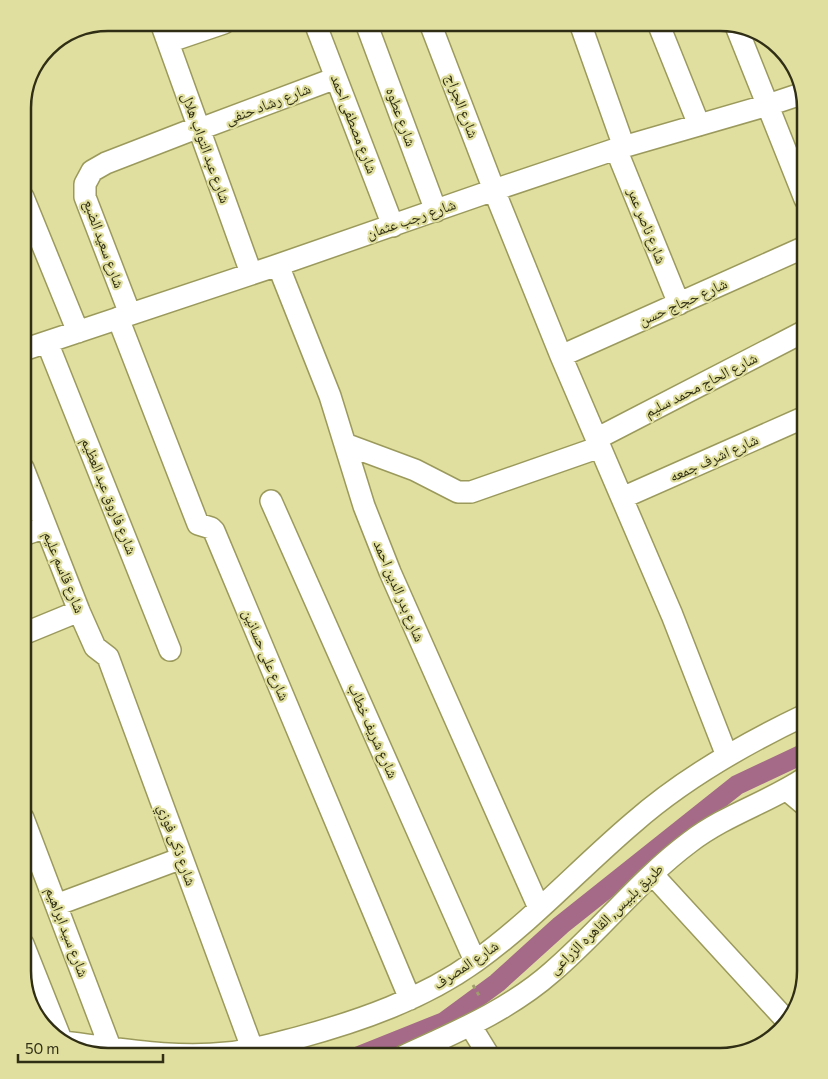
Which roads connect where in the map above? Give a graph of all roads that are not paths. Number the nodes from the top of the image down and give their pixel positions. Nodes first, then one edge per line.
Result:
1 (318, 31) edge
2 (369, 31) edge
3 (433, 31) edge
4 (583, 31) edge
5 (661, 31) edge
6 (164, 32) edge
7 (739, 34) edge
8 (336, 78) junction
9 (796, 96) edge
10 (768, 105) junction
11 (699, 125) junction
12 (199, 128) junction
13 (620, 148) junction
14 (797, 176) edge
15 (494, 190) junction
16 (436, 211) junction
17 (31, 217) edge
18 (393, 226) junction
19 (797, 251) edge
20 (278, 265) junction
21 (251, 273) junction
22 (679, 304) junction
23 (124, 316) junction
24 (78, 332) junction
25 (797, 336) edge
26 (47, 342) junction
27 (31, 347) edge
28 (561, 356) junction
29 (797, 422) edge
30 (598, 443) junction
31 (345, 444) junction
32 (31, 489) edge
33 (622, 498) junction
34 (271, 501) dead end
35 (46, 527) junction
36 (31, 532) edge
37 (79, 611) junction
38 (31, 631) edge
39 (95, 647) joint
40 (170, 650) dead end
41 (797, 719) edge
42 (727, 756) junction
43 (797, 784) edge
44 (787, 790) junction
45 (797, 798) edge
46 (31, 841) edge
47 (182, 858) junction
48 (653, 875) junction
49 (56, 905) junction
50 (539, 908) junction
51 (475, 961) junction
52 (31, 966) edge
53 (410, 999) junction
54 (782, 1016) edge
55 (470, 1025) junction
56 (56, 1028) edge
57 (85, 1044) edge
58 (110, 1047) junction
59 (116, 1048) edge
60 (252, 1048) joint
61 (424, 1048) edge
62 (484, 1048) edge

1 - 8 street, شارع مصطفى احمد
2 - 16 street, شارع عطوه
3 - 15 street, شارع الجراج
4 - 13 street, شارع ناصر عمر
5 - 11 street
6 - 12 street, شارع عبد التواب هلال
7 - 10 street
8 - 12 street, شارع رشاد حنفى
8 - 18 street, شارع مصطفى احمد
9 - 10 street, شارع رجب عثمان
10 - 11 street, شارع رجب عثمان
10 - 14 street
11 - 13 street, شارع رجب عثمان
12 - 21 street, شارع عبد التواب هلال
12 - 23 street, شارع سعيد الضبع
13 - 15 street, شارع رجب عثمان
13 - 22 street, شارع ناصر عمر
15 - 16 street, شارع رجب عثمان
15 - 28 street, شارع الجراج
16 - 18 street, شارع رجب عثمان
17 - 24 street
18 - 20 street, شارع رجب عثمان
19 - 22 street, شارع حجاج حسن
20 - 21 street, شارع رجب عثمان
20 - 31 street, شارع بدر الدين احمد
21 - 23 street, شارع رجب عثمان
22 - 28 street, شارع حجاج حسن
23 - 24 street, شارع رجب عثمان
23 - 53 street, شارع على حسانين
24 - 26 street, شارع رجب عثمان
25 - 30 street, شارع الحاج محمد سليم
26 - 27 street, شارع رجب عثمان
26 - 40 street, شارع فاروق عبد العظيم
28 - 30 street, شارع الجراج
29 - 33 street, شارع اشرف جمعه
30 - 31 street, شارع الحاج محمد سليم
30 - 33 street, شارع الجراج
31 - 50 street, شارع بدر الدين احمد
32 - 35 street, شارع قاسم عليم
33 - 42 street, شارع الجراج
34 - 51 street, شارع شريف خطاب
35 - 36 street
35 - 37 street, شارع قاسم عليم
37 - 38 street
37 - 39 street, شارع قاسم عليم
39 - 47 street, شارع ذكى فوزي
41 - 42 street, شارع المصرف
42 - 50 street, شارع المصرف
43 - 44 street, طريق بلبيس, القاهره الزراعى
44 - 45 street
44 - 48 street, طريق بلبيس, القاهره الزراعى
46 - 49 street, شارع سيد ابراهيم
47 - 49 street
47 - 60 street, شارع ذكى فوزي
48 - 54 street
48 - 55 street, طريق بلبيس, القاهره الزراعى
49 - 58 street, شارع سيد ابراهيم
50 - 51 street, شارع المصرف
51 - 53 street, شارع المصرف
52 - 56 street
53 - 60 street, شارع المصرف
55 - 61 street, طريق بلبيس, القاهره الزراعى
55 - 62 street
57 - 58 street, شارع المصرف
58 - 59 street, شارع المصرف

